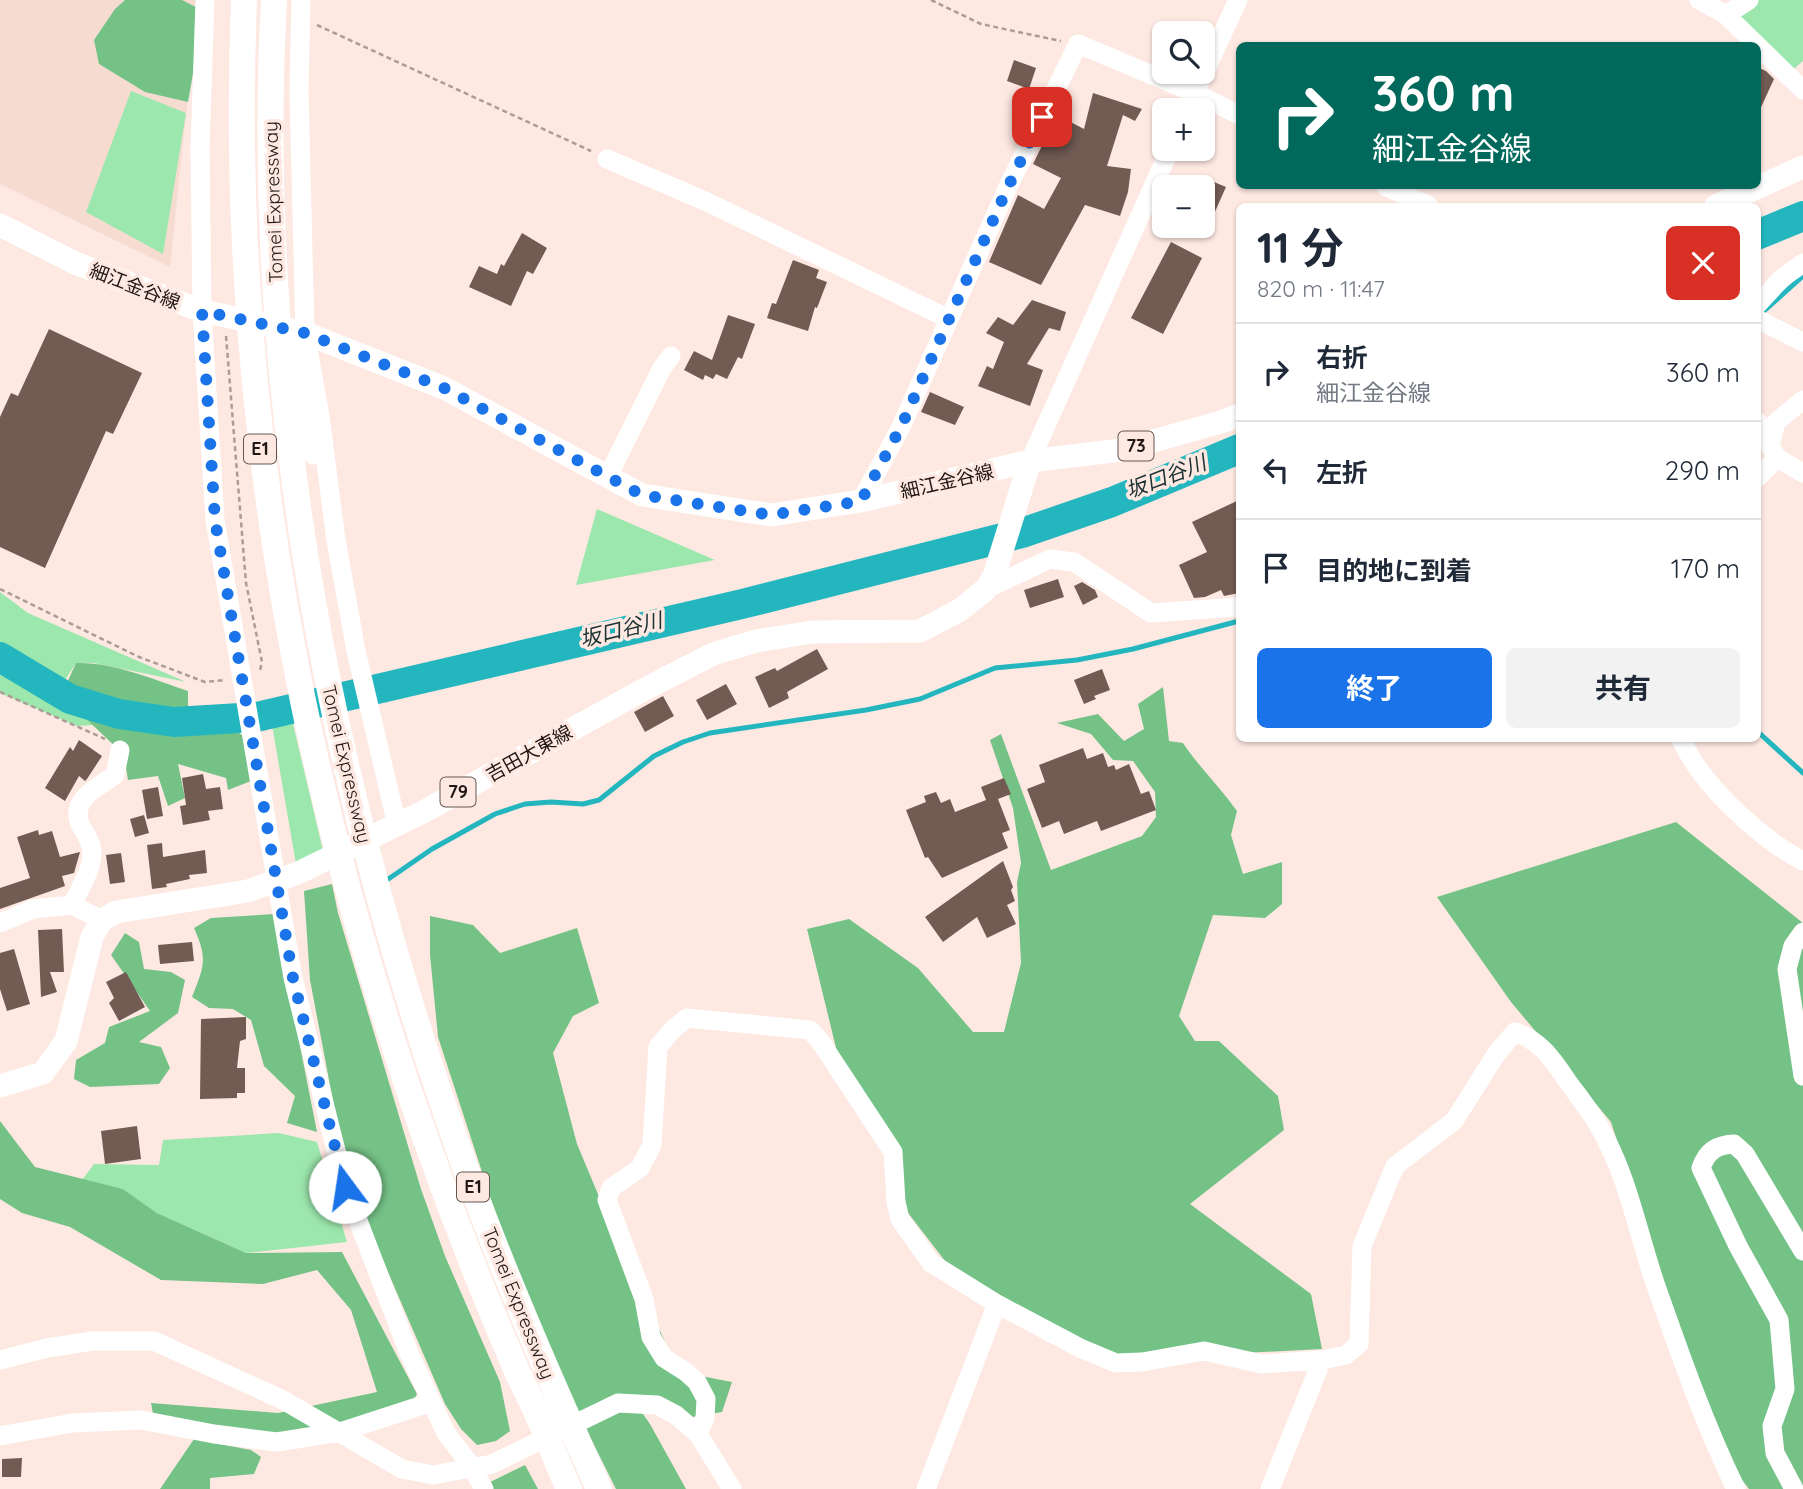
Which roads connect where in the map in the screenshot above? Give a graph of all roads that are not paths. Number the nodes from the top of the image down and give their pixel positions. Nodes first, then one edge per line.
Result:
1 (205, 0) edge
2 (244, 0) edge
3 (274, 0) edge
4 (1238, 0) edge
5 (1699, 0) edge
6 (1749, 0) edge
7 (300, 8) edge
8 (1726, 15) junction
9 (1754, 42) edge
10 (1761, 49) edge
11 (1803, 90) edge
12 (1183, 98) edge
13 (1193, 98) edge
14 (1215, 108) edge
15 (1236, 114) edge
16 (607, 159) road end
17 (1165, 161) edge
18 (1803, 167) edge
19 (1761, 186) edge
20 (1392, 189) edge
21 (1754, 189) edge
22 (1422, 203) edge
23 (1723, 203) edge
24 (0, 225) edge
25 (1803, 263) edge
26 (1761, 301) edge
27 (202, 311) junction
28 (949, 319) junction
29 (1761, 321) edge
30 (298, 331) junction
31 (1803, 342) edge
32 (671, 356) dead end
33 (1803, 400) edge
34 (1236, 416) edge
35 (1761, 429) edge
36 (1773, 452) junction
37 (1027, 471) junction
38 (1761, 472) edge
39 (1803, 473) edge
40 (608, 477) junction
41 (861, 501) junction
42 (990, 583) junction
43 (1236, 607) edge
44 (352, 655) junction
45 (1682, 742) edge
46 (120, 751) road end
47 (391, 827) junction
48 (1803, 861) edge
49 (72, 905) junction
50 (102, 920) junction
51 (0, 923) edge
52 (1803, 932) edge
53 (1803, 1076) edge
54 (0, 1086) edge
55 (1803, 1251) edge
56 (997, 1304) junction
57 (0, 1360) edge
58 (1322, 1360) junction
59 (432, 1402) junction
60 (340, 1432) junction
61 (698, 1434) junction
62 (0, 1436) edge
63 (482, 1465) junction
64 (484, 1489) edge
65 (569, 1489) edge
66 (599, 1489) edge
67 (732, 1489) edge
68 (926, 1489) edge
69 (1270, 1489) edge
70 (1735, 1489) edge
71 (1794, 1489) edge

1 - 27 street
2 - 65 highway, Tomei Expressway / E1
3 - 66 highway, Tomei Expressway / E1
4 - 13 street
5 - 8 street
6 - 8 street
7 - 30 street
8 - 9 street
10 - 11 street
12 - 28 street
14 - 15 street
16 - 28 street
17 - 37 street
18 - 19 main road
20 - 22 street
21 - 23 main road
24 - 27 main road, 細江金谷線 / 73
25 - 26 street
27 - 30 main road, 細江金谷線 / 73
27 - 59 street
28 - 41 street
29 - 31 street
30 - 40 main road, 細江金谷線 / 73
30 - 44 street
32 - 40 street
33 - 36 street
34 - 37 main road, 73
35 - 36 street
36 - 38 street
36 - 39 street
37 - 41 main road, 細江金谷線 / 73
37 - 42 main road
40 - 41 main road, 細江金谷線 / 73
42 - 43 street
42 - 47 main road, 吉田大東線 / 79
44 - 47 street
44 - 47 street
45 - 48 street
46 - 49 street
47 - 50 main road, 吉田大東線 / 79
49 - 50 street
49 - 51 street
50 - 54 main road
52 - 53 street
55 - 71 street
56 - 58 street
56 - 61 street
56 - 68 street
57 - 60 street
58 - 69 street
58 - 70 street
59 - 60 street
59 - 63 street
60 - 62 street
60 - 63 street
61 - 63 street
61 - 67 street
63 - 64 street

